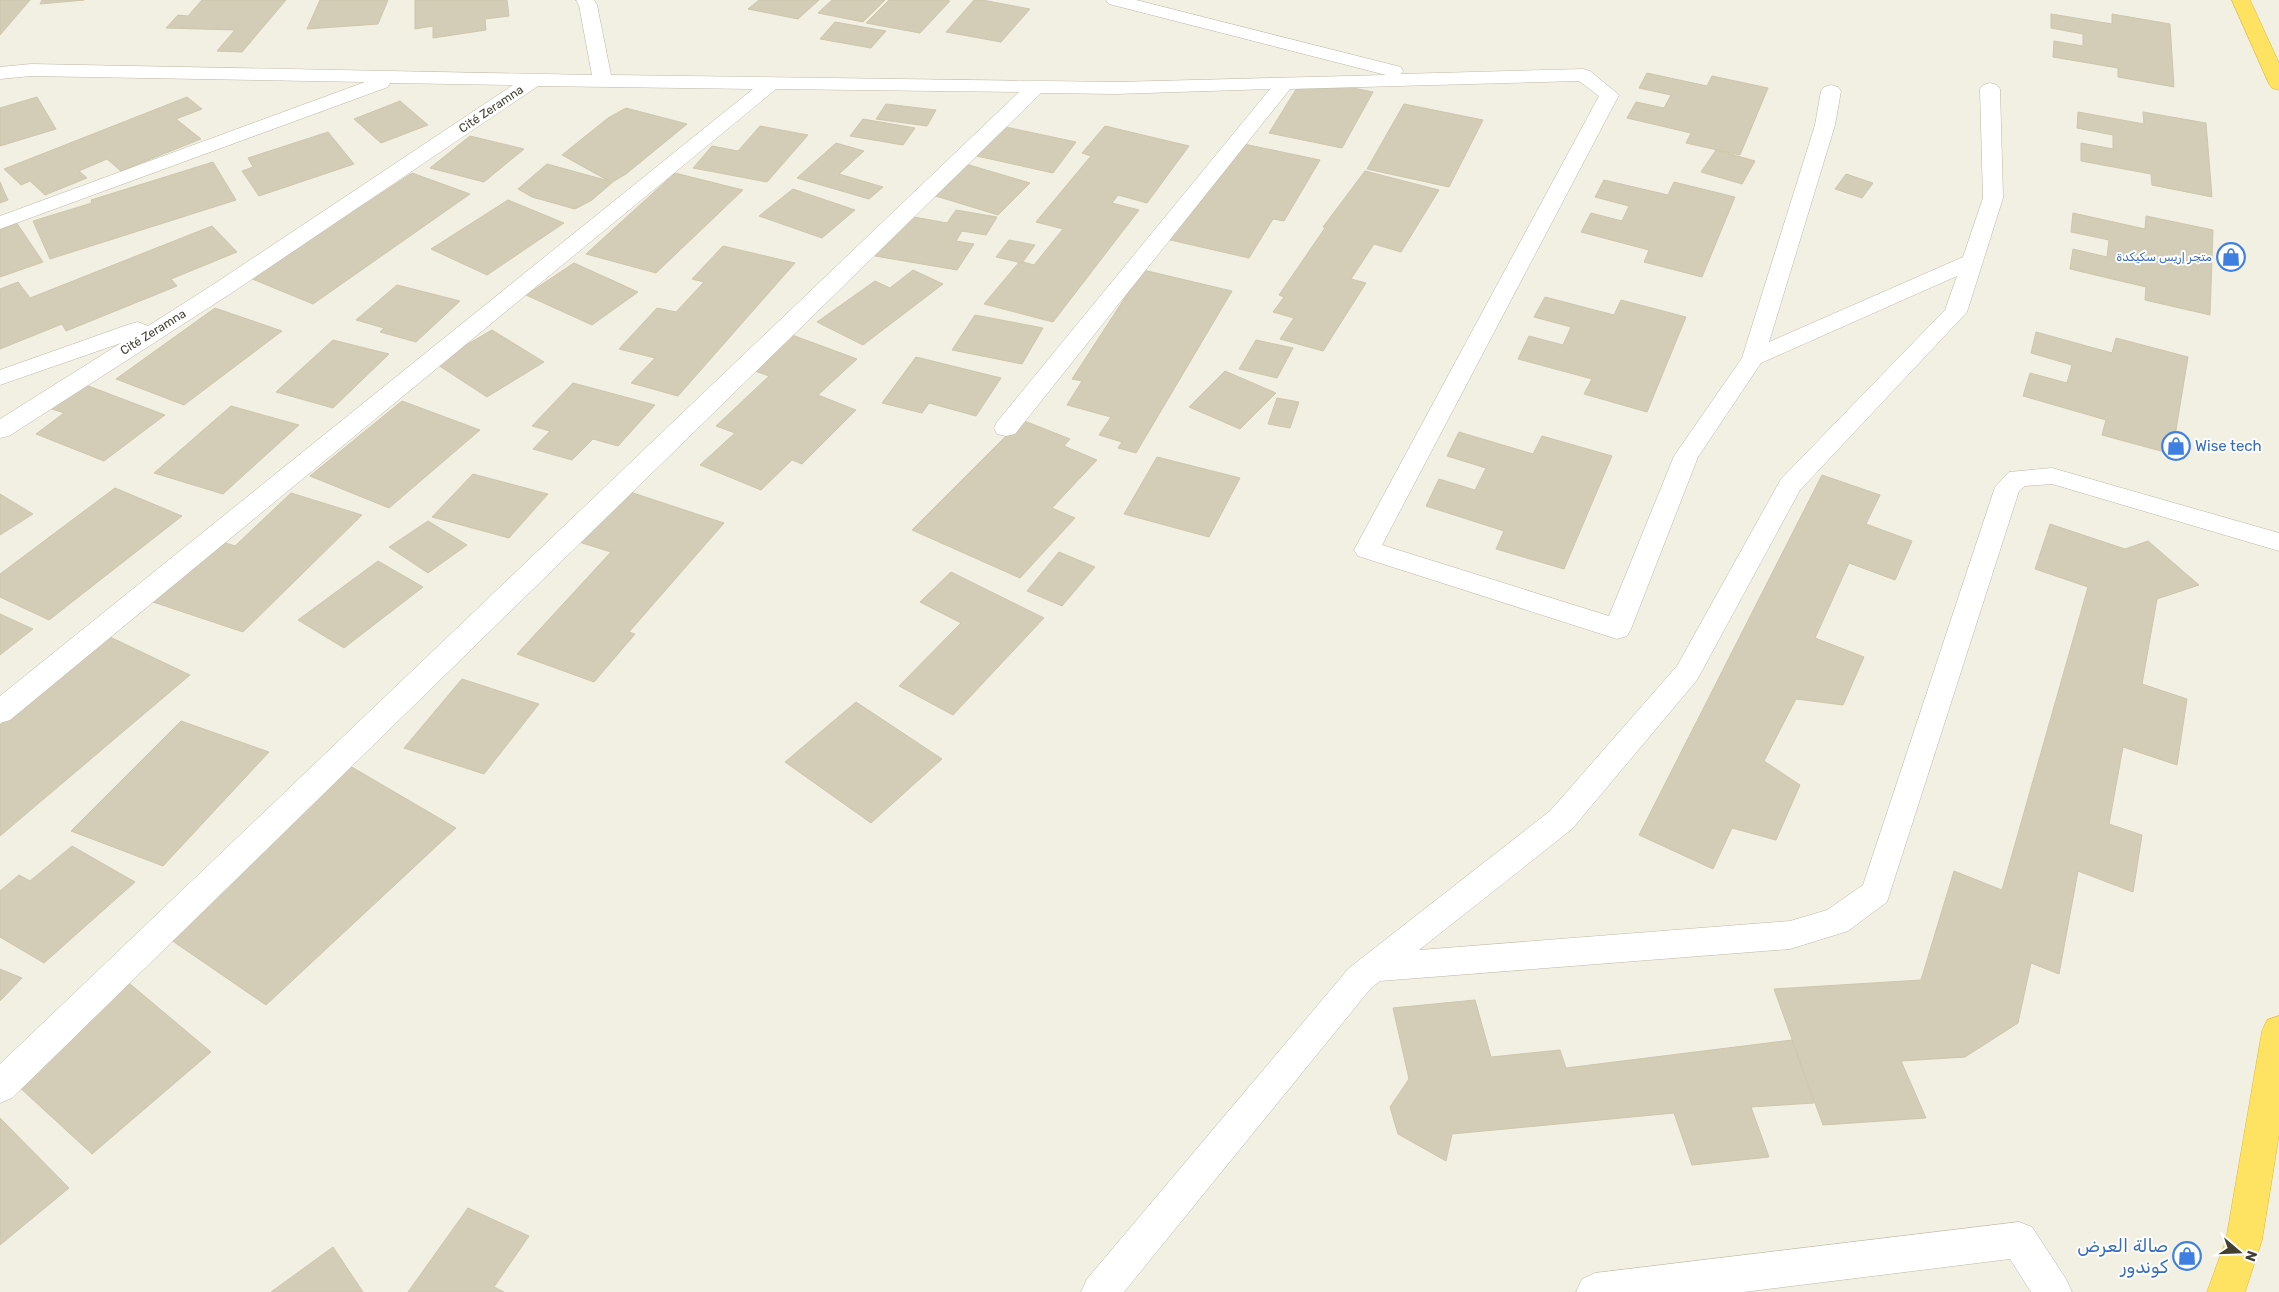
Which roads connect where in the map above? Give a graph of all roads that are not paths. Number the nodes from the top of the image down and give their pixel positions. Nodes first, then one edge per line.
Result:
1 (585, 0) edge
2 (1114, 0) edge
3 (2241, 0) edge
4 (30, 70) junction
5 (0, 73) edge
6 (396, 77) junction
7 (1427, 79) junction
8 (534, 80) junction
9 (602, 81) junction
10 (0, 82) edge
11 (772, 83) junction
12 (1285, 83) junction
13 (2279, 84) edge
14 (1036, 87) junction
15 (1990, 89) dead end
16 (1831, 91) dead end
17 (0, 223) edge
18 (1972, 261) junction
19 (184, 313) junction
20 (1752, 358) junction
21 (0, 378) edge
22 (1006, 428) dead end
23 (0, 430) edge
24 (2279, 542) edge
25 (0, 712) edge
26 (1372, 968) junction
27 (2279, 1031) edge
28 (0, 1087) edge
29 (1100, 1292) edge
30 (1595, 1292) edge
31 (2054, 1292) edge
32 (2226, 1292) edge

1 - 9 street
2 - 7 street
3 - 13 highway
4 - 5 street, Cité Zeramna
4 - 6 street, Cité Zeramna
4 - 10 street
6 - 8 street, Cité Zeramna
6 - 17 street
7 - 12 street
7 - 20 street
8 - 9 street
8 - 19 street, Cité Zeramna
9 - 11 street
11 - 14 street
11 - 25 street
12 - 14 street
12 - 22 street
14 - 28 street
15 - 18 street
16 - 20 street
18 - 20 street
18 - 26 street
19 - 21 street
19 - 23 street, Cité Zeramna
24 - 26 street
26 - 29 street
27 - 32 highway
30 - 31 street

